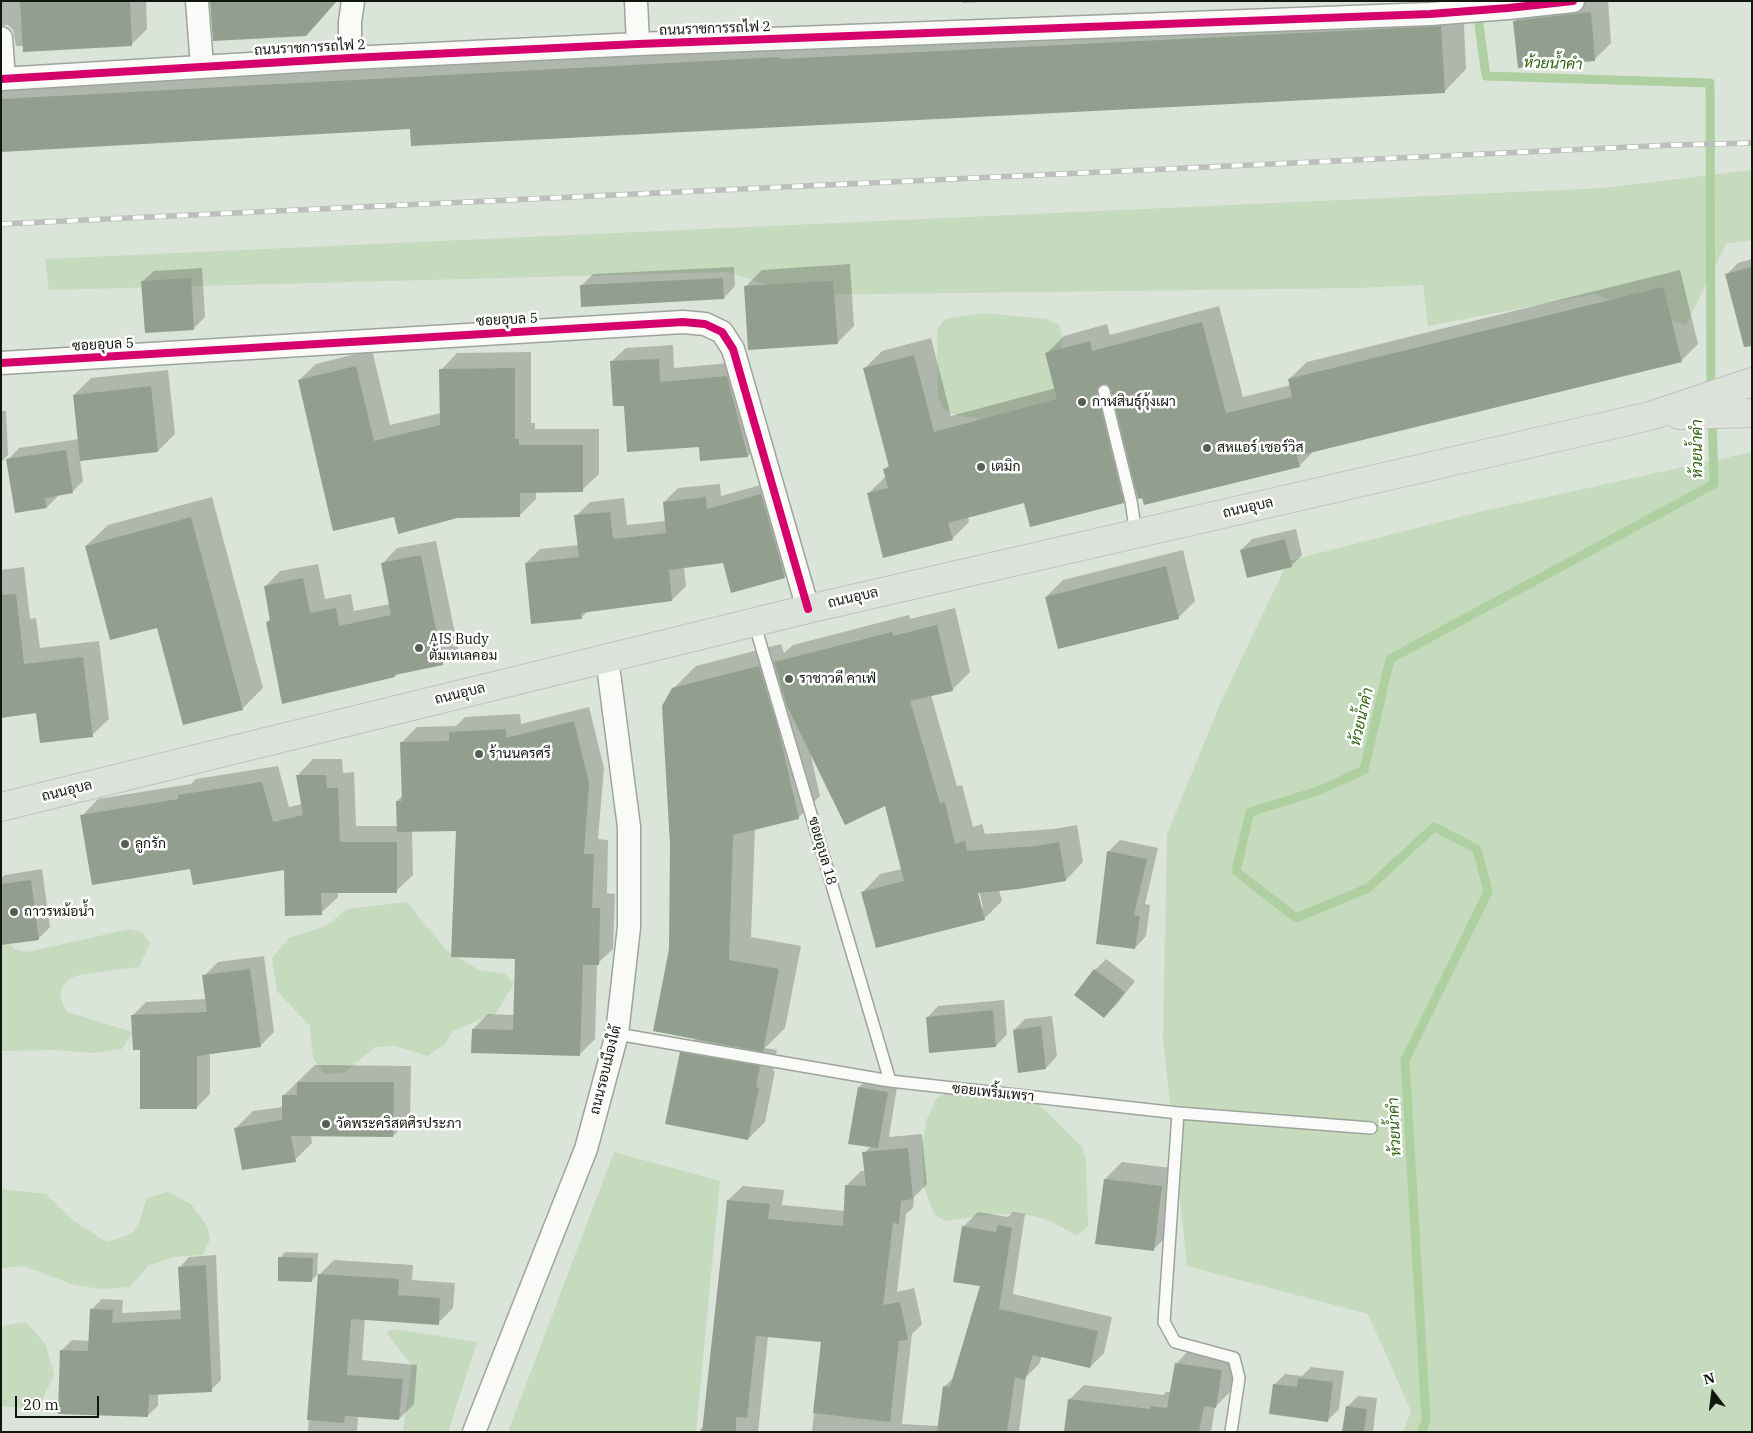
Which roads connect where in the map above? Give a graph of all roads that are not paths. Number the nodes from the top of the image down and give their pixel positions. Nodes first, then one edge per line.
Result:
1 (197, 1) edge
2 (353, 1) edge
3 (636, 1) edge
4 (1573, 1) edge
5 (1, 38) edge
6 (638, 44) junction
7 (350, 58) junction
8 (202, 66) junction
9 (2, 78) edge
10 (1, 363) edge
11 (1752, 382) edge
12 (1104, 391) dead end
13 (1752, 413) edge
14 (1650, 416) junction
15 (1136, 534) junction
16 (808, 609) junction
17 (754, 622) junction
18 (607, 658) junction
19 (1, 807) edge
20 (618, 1034) junction
21 (890, 1081) junction
22 (1178, 1113) junction
23 (1371, 1128) dead end
24 (474, 1432) edge
25 (1231, 1432) edge

1 - 8 street
2 - 7 street
3 - 6 street
4 - 6 street, ถนนราชการรถไฟ 2
5 - 9 street
6 - 7 street, ถนนราชการรถไฟ 2
7 - 8 street, ถนนราชการรถไฟ 2
8 - 9 street, ถนนราชการรถไฟ 2
10 - 16 street, ซอยอุบล 5
11 - 14 main road
12 - 15 lane
13 - 14 main road
14 - 15 main road, ถนนอุบล
15 - 16 main road, ถนนอุบล
16 - 17 main road, ถนนอุบล
17 - 18 main road, ถนนอุบล
17 - 21 lane, ซอยอุบล 18
18 - 19 main road, ถนนอุบล
18 - 20 street, ถนนรอบเมืองใต้
20 - 21 lane, ซอยเพริ้มเพรา
20 - 24 street, ถนนรอบเมืองใต้
21 - 22 lane, ซอยเพริ้มเพรา
22 - 23 lane, ซอยเพริ้มเพรา
22 - 25 lane

